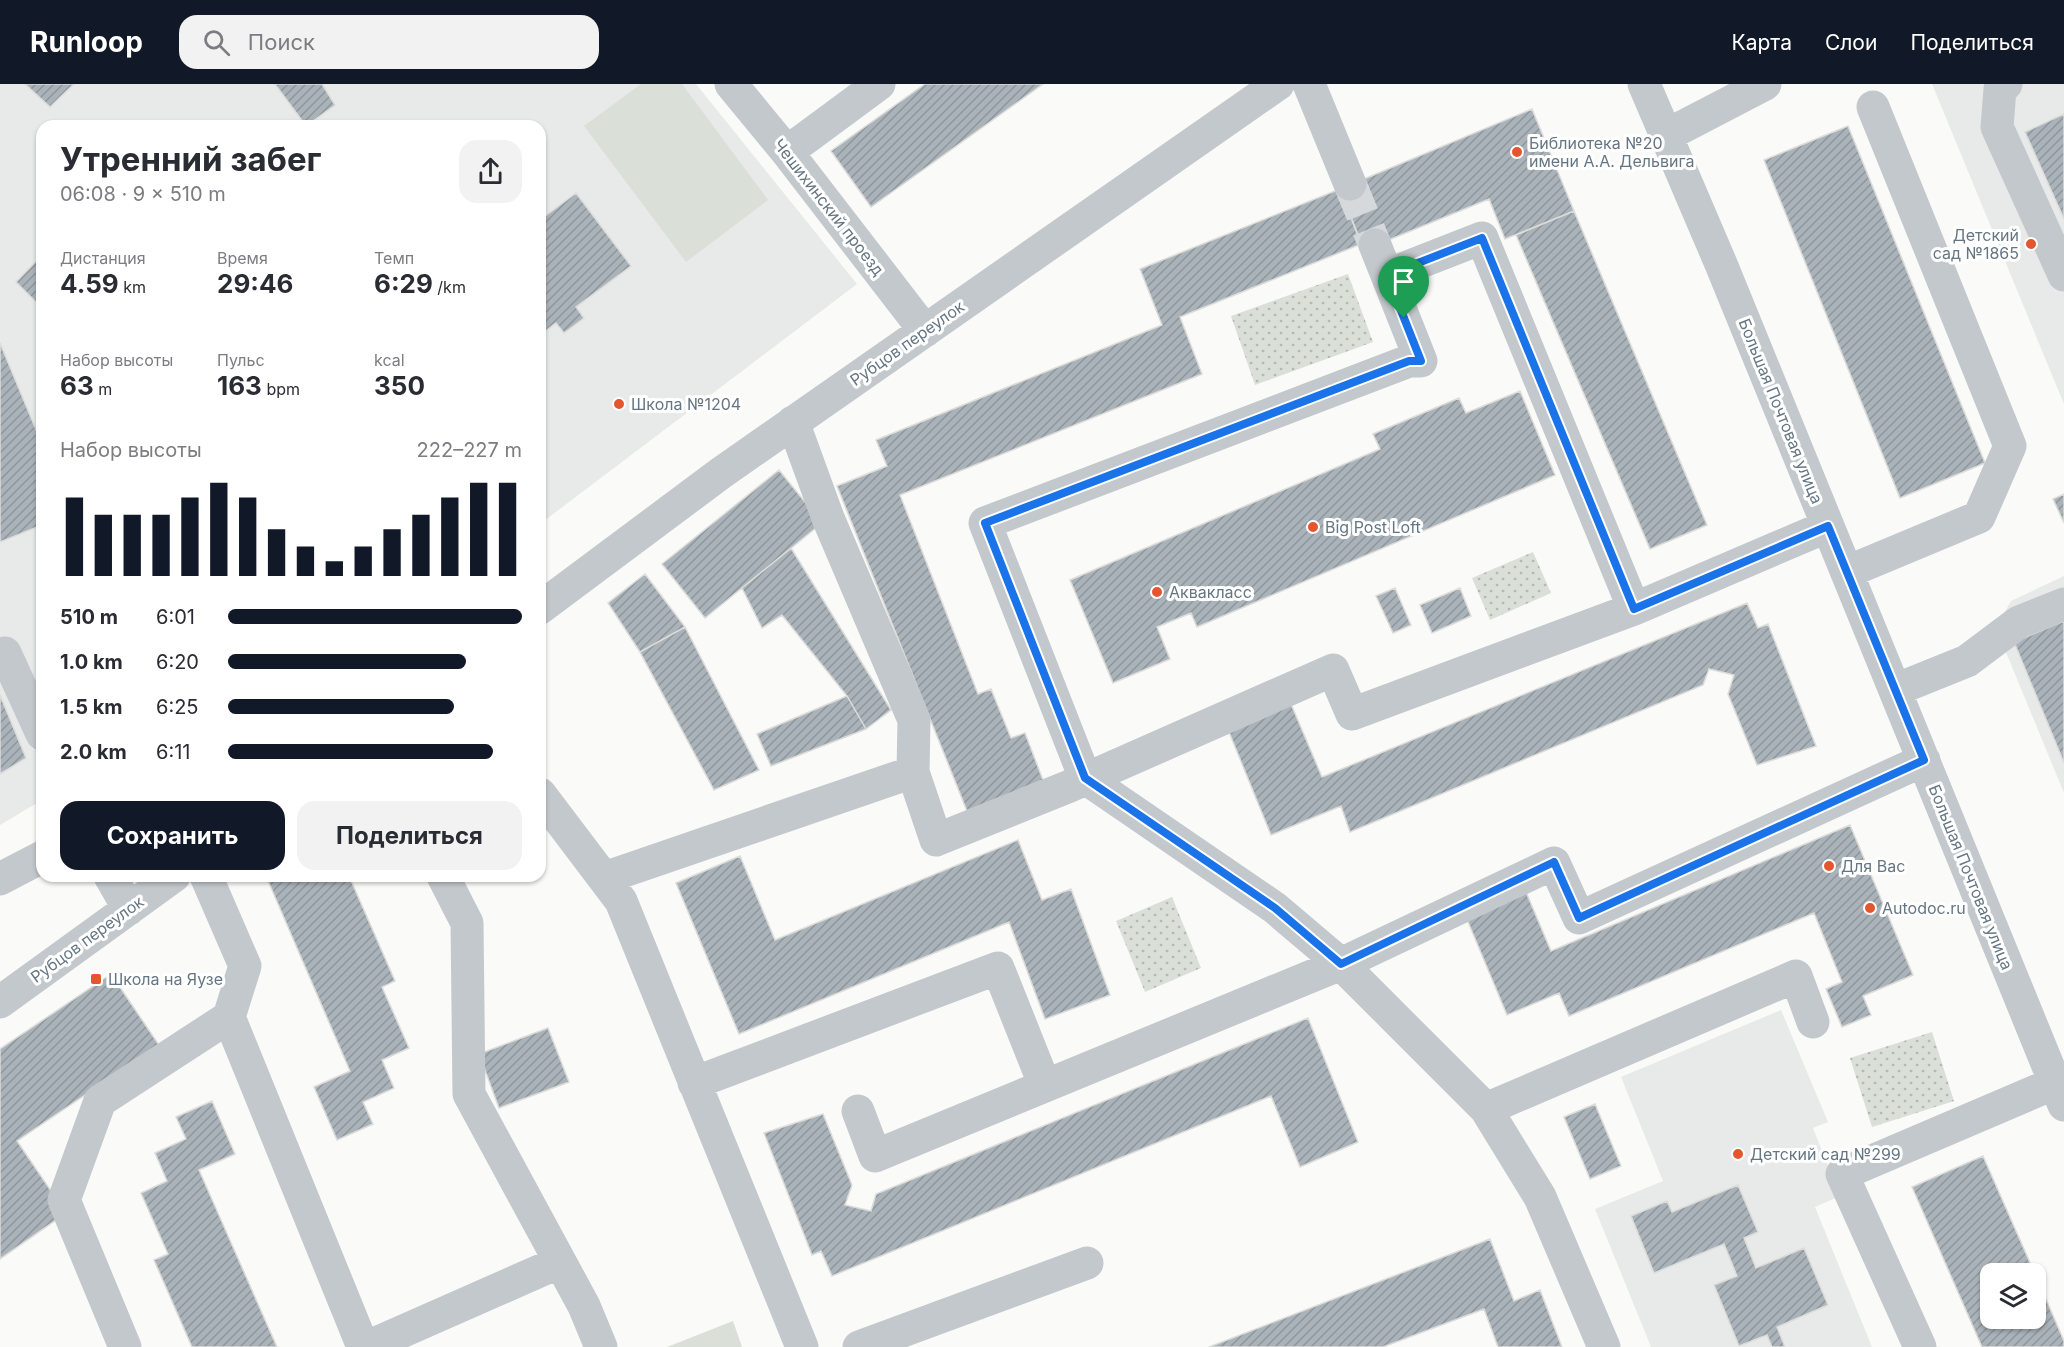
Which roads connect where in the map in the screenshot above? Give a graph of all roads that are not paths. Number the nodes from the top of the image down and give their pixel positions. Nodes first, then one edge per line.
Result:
1 (731, 84) edge
2 (879, 84) edge
3 (1278, 84) edge
4 (1309, 84) edge
5 (1644, 84) edge
6 (1765, 84) edge
7 (2006, 84) edge
8 (1873, 107) dead end
9 (1667, 135) junction
10 (787, 152) junction
11 (1350, 184) tunnel mouth
12 (2064, 275) edge
13 (925, 331) junction
14 (793, 422) junction
15 (1828, 526) junction
16 (1846, 572) junction
17 (546, 604) edge
18 (2064, 604) edge
19 (1634, 609) junction
20 (5, 653) dead end
21 (1895, 690) junction
22 (36, 721) edge
23 (1924, 760) junction
24 (914, 772) junction
25 (1085, 778) junction
26 (546, 802) edge
27 (36, 859) edge
28 (604, 878) junction
29 (0, 879) edge
30 (113, 882) edge
31 (166, 882) edge
32 (209, 882) edge
33 (446, 882) edge
34 (129, 909) junction
35 (1341, 964) junction
36 (0, 1002) edge
37 (229, 1017) junction
38 (1813, 1022) dead end
39 (694, 1083) junction
40 (1044, 1086) junction
41 (2060, 1094) edge
42 (1486, 1109) junction
43 (858, 1111) dead end
44 (560, 1262) junction
45 (1087, 1263) dead end
46 (125, 1347) edge
47 (365, 1347) edge
48 (601, 1347) edge
49 (802, 1347) edge
50 (859, 1347) edge
51 (1604, 1347) edge
52 (1920, 1347) edge

1 - 10 street, Чешихинский проезд
2 - 10 street
3 - 13 street, Рубцов переулок
4 - 11 street
5 - 9 street, Большая Почтовая улица
6 - 9 street
7 - 12 street
8 - 16 street
9 - 15 street, Большая Почтовая улица
10 - 13 street, Чешихинский проезд
13 - 14 street, Рубцов переулок
14 - 17 street, Рубцов переулок
14 - 24 street
15 - 16 street, Большая Почтовая улица
15 - 19 street
16 - 21 street, Большая Почтовая улица
18 - 21 street
19 - 25 street
19 - 25 street
20 - 22 street
21 - 23 street, Большая Почтовая улица
23 - 35 street
23 - 41 street, Большая Почтовая улица
24 - 25 street
24 - 28 street
25 - 35 street
26 - 28 street
27 - 29 street
28 - 39 street
30 - 34 street
31 - 34 street, Рубцов переулок
32 - 37 street
33 - 44 street
34 - 36 street, Рубцов переулок
35 - 40 street
35 - 42 street
37 - 46 street
37 - 47 street
38 - 42 street
39 - 40 street
39 - 49 street
40 - 43 street
41 - 52 street
42 - 51 street
44 - 47 street
44 - 48 street
45 - 50 street

